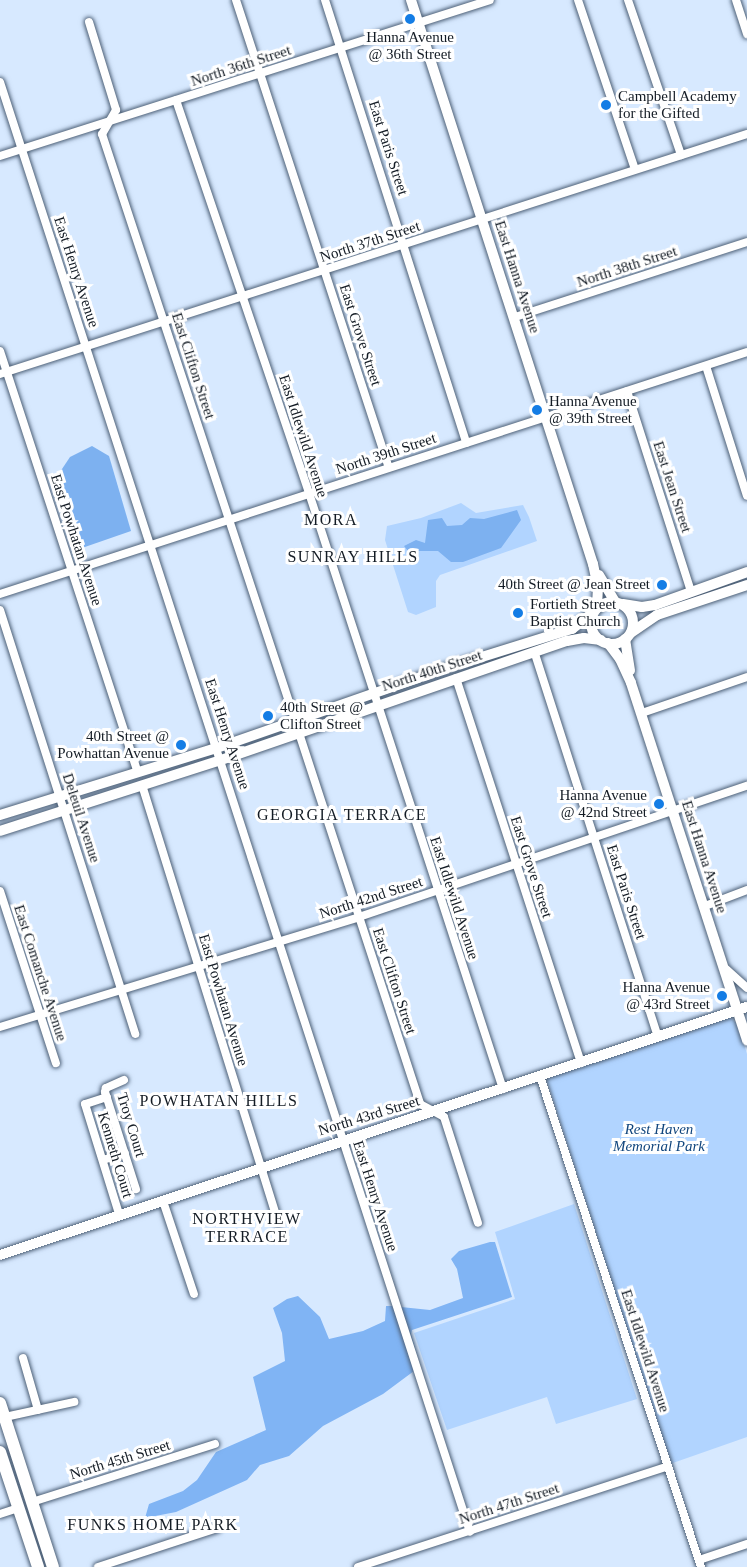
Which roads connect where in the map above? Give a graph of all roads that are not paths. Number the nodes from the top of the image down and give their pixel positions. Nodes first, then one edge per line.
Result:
1 (236, 0) edge
2 (325, 0) edge
3 (411, 0) edge
4 (490, 0) edge
5 (578, 0) edge
6 (628, 0) edge
7 (736, 0) edge
8 (89, 22) dead end
9 (418, 24) junction
10 (747, 34) edge
11 (341, 48) junction
12 (260, 74) junction
13 (0, 82) edge
14 (176, 100) junction
15 (108, 121) junction
16 (747, 135) edge
17 (22, 149) junction
18 (681, 155) junction
19 (0, 156) edge
20 (635, 169) junction
21 (482, 220) junction
22 (747, 242) edge
23 (404, 246) junction
24 (325, 271) junction
25 (243, 297) junction
26 (515, 317) junction
27 (164, 322) junction
28 (86, 346) junction
29 (0, 351) edge
30 (747, 352) edge
31 (706, 366) junction
32 (3, 372) edge
33 (627, 391) junction
34 (547, 416) junction
35 (466, 443) junction
36 (389, 467) junction
37 (309, 493) junction
38 (747, 496) edge
39 (229, 519) junction
40 (151, 545) junction
41 (593, 564) junction
42 (72, 571) junction
43 (747, 572) edge
44 (745, 584) edge
45 (691, 591) junction
46 (0, 594) edge
47 (619, 603) junction
48 (0, 610) edge
49 (596, 610) junction
50 (627, 637) junction
51 (605, 642) junction
52 (535, 654) junction
53 (747, 677) edge
54 (456, 678) junction
55 (631, 683) junction
56 (372, 693) junction
57 (376, 705) junction
58 (642, 713) junction
59 (295, 720) junction
60 (299, 733) junction
61 (217, 747) junction
62 (221, 760) junction
63 (138, 772) junction
64 (142, 785) junction
65 (747, 786) edge
66 (60, 797) junction
67 (64, 811) junction
68 (673, 811) junction
69 (0, 815) edge
70 (0, 831) edge
71 (594, 837) junction
72 (515, 863) junction
73 (747, 890) edge
74 (0, 891) edge
75 (437, 892) junction
76 (705, 906) junction
77 (359, 917) junction
78 (279, 941) junction
79 (198, 966) junction
80 (723, 966) junction
81 (747, 988) edge
82 (121, 990) junction
83 (742, 1009) edge
84 (38, 1015) junction
85 (0, 1027) edge
86 (135, 1035) dead end
87 (657, 1035) junction
88 (747, 1041) edge
89 (56, 1063) dead end
90 (581, 1063) junction
91 (540, 1076) junction
92 (124, 1080) dead end
93 (503, 1089) junction
94 (107, 1097) junction
95 (433, 1112) junction
96 (343, 1140) junction
97 (125, 1153) junction
98 (103, 1160) junction
99 (261, 1167) junction
100 (136, 1189) dead end
101 (163, 1201) junction
102 (119, 1214) junction
103 (278, 1222) dead end
104 (478, 1223) dead end
105 (0, 1255) edge
106 (194, 1294) dead end
107 (23, 1358) dead end
108 (74, 1402) dead end
109 (0, 1403) edge
110 (38, 1410) junction
111 (5, 1417) junction
112 (215, 1444) dead end
113 (0, 1452) edge
114 (668, 1466) junction
115 (32, 1502) junction
116 (19, 1508) junction
117 (0, 1514) edge
118 (217, 1528) dead end
119 (470, 1532) junction
120 (747, 1544) edge
121 (700, 1563) edge
122 (38, 1567) edge
123 (53, 1567) edge
124 (98, 1567) edge
125 (358, 1567) edge

1 - 12 street, East Grove Street
2 - 11 street, East Paris Street
3 - 9 street, East Hanna Avenue
4 - 9 street, North 36th Street
5 - 20 street
6 - 18 street
7 - 10 street
8 - 15 street, East Clifton Street
9 - 11 street, North 36th Street
9 - 21 street, East Hanna Avenue
11 - 12 street, North 36th Street
11 - 23 street, East Paris Street
12 - 14 street, North 36th Street
12 - 24 street, East Grove Street
13 - 17 street, East Henry Avenue
14 - 15 street, North 36th Street
14 - 25 street, East Idlewild Avenue
15 - 17 street, North 36th Street
15 - 27 street, East Clifton Street
16 - 18 street, North 37th Street
17 - 19 street, North 36th Street
17 - 28 street, East Henry Avenue
18 - 20 street, North 37th Street
20 - 21 street, North 37th Street
21 - 23 street, North 37th Street
21 - 26 street, East Hanna Avenue
22 - 26 street, North 38th Street
23 - 24 street, North 37th Street
23 - 35 street, East Paris Street
24 - 25 street, North 37th Street
24 - 36 street, East Grove Street
25 - 27 street, North 37th Street
25 - 37 street, East Idlewild Avenue
26 - 34 street, East Hanna Avenue
27 - 28 street, North 37th Street
27 - 39 street, East Clifton Street
28 - 32 street, North 37th Street
28 - 40 street, East Henry Avenue
29 - 32 street, East Powhatan Avenue
30 - 31 street, North 39th Street
31 - 33 street, North 39th Street
31 - 38 street
32 - 42 street, East Powhatan Avenue
33 - 34 street, North 39th Street
33 - 45 street, East Jean Street
34 - 35 street, North 39th Street
34 - 41 street, East Hanna Avenue
35 - 36 street, North 39th Street
36 - 37 street, North 39th Street
37 - 39 street, North 39th Street
37 - 56 street, East Idlewild Avenue
39 - 40 street, North 39th Street
39 - 59 street, East Clifton Street
40 - 42 street, North 39th Street
40 - 61 street, East Henry Avenue
41 - 47 street, East Hanna Avenue
41 - 49 street, East Hanna Avenue
42 - 46 street, North 39th Street
42 - 63 street, East Powhatan Avenue
43 - 45 street
44 - 50 street
45 - 47 street
47 - 49 street
47 - 50 street
48 - 66 street, Deleuil Avenue
49 - 51 street
49 - 56 street, North 40th Street
50 - 51 street
50 - 55 street, East Hanna Avenue
51 - 52 street, North 40th Street
51 - 55 street, East Hanna Avenue
52 - 54 street, North 40th Street
52 - 71 street, East Paris Street
53 - 58 street
54 - 57 street, North 40th Street
54 - 72 street, East Grove Street
55 - 58 street, East Hanna Avenue
56 - 57 street, East Idlewild Avenue
56 - 59 street, North 40th Street
57 - 60 street, North 40th Street
57 - 75 street, East Idlewild Avenue
58 - 68 street, East Hanna Avenue
59 - 61 street, North 40th Street
60 - 62 street, North 40th Street
60 - 77 street, East Clifton Street
61 - 62 street, East Henry Avenue
61 - 63 street, North 40th Street
62 - 64 street, North 40th Street
62 - 78 street, East Henry Avenue
63 - 66 street, North 40th Street
64 - 67 street, North 40th Street
64 - 79 street, East Powhatan Avenue
65 - 68 street, North 42nd Street
66 - 67 street, Deleuil Avenue
66 - 69 street, North 40th Street
67 - 70 street, North 40th Street
67 - 82 street, Deleuil Avenue
68 - 71 street, North 42nd Street
68 - 76 street, East Hanna Avenue
71 - 72 street, North 42nd Street
71 - 87 street, East Paris Street
72 - 75 street, North 42nd Street
72 - 90 street, East Grove Street
73 - 76 street
74 - 84 street, East Comanche Avenue
75 - 77 street, North 42nd Street
75 - 93 street, East Idlewild Avenue
76 - 80 street, East Hanna Avenue
77 - 78 street, North 42nd Street
77 - 95 street, East Clifton Street
78 - 79 street, North 42nd Street
78 - 96 street, East Henry Avenue
79 - 82 street, North 42nd Street
79 - 99 street, East Powhatan Avenue
80 - 81 street
80 - 83 street, East Hanna Avenue
82 - 84 street, North 42nd Street
82 - 86 street, Deleuil Avenue
83 - 87 street, North 43rd Street
83 - 88 street, East Hanna Avenue
84 - 85 street, North 42nd Street
84 - 89 street, East Comanche Avenue
87 - 90 street, North 43rd Street
90 - 91 street, North 43rd Street
91 - 93 street, North 43rd Street
91 - 114 street, East Idlewild Avenue
92 - 94 street, Troy Court
93 - 95 street, North 43rd Street
94 - 97 street, Troy Court
94 - 98 street, Kenneth Court
95 - 96 street, North 43rd Street
95 - 104 street, East Clifton Street
96 - 99 street, North 43rd Street
96 - 119 street, East Henry Avenue
97 - 98 street
97 - 100 street, Troy Court
98 - 102 street, Kenneth Court
99 - 101 street, North 43rd Street
99 - 103 street, East Powhatan Avenue
101 - 102 street, North 43rd Street
101 - 106 street
102 - 105 street, North 43rd Street
107 - 110 street
108 - 110 street
109 - 111 main road
110 - 111 street
111 - 115 main road
112 - 115 street, North 45th Street
113 - 116 main road
114 - 119 street, North 47th Street
114 - 121 street, East Idlewild Avenue
115 - 123 main road
116 - 117 street
116 - 122 main road
118 - 124 street
119 - 125 street, North 47th Street
120 - 121 street

